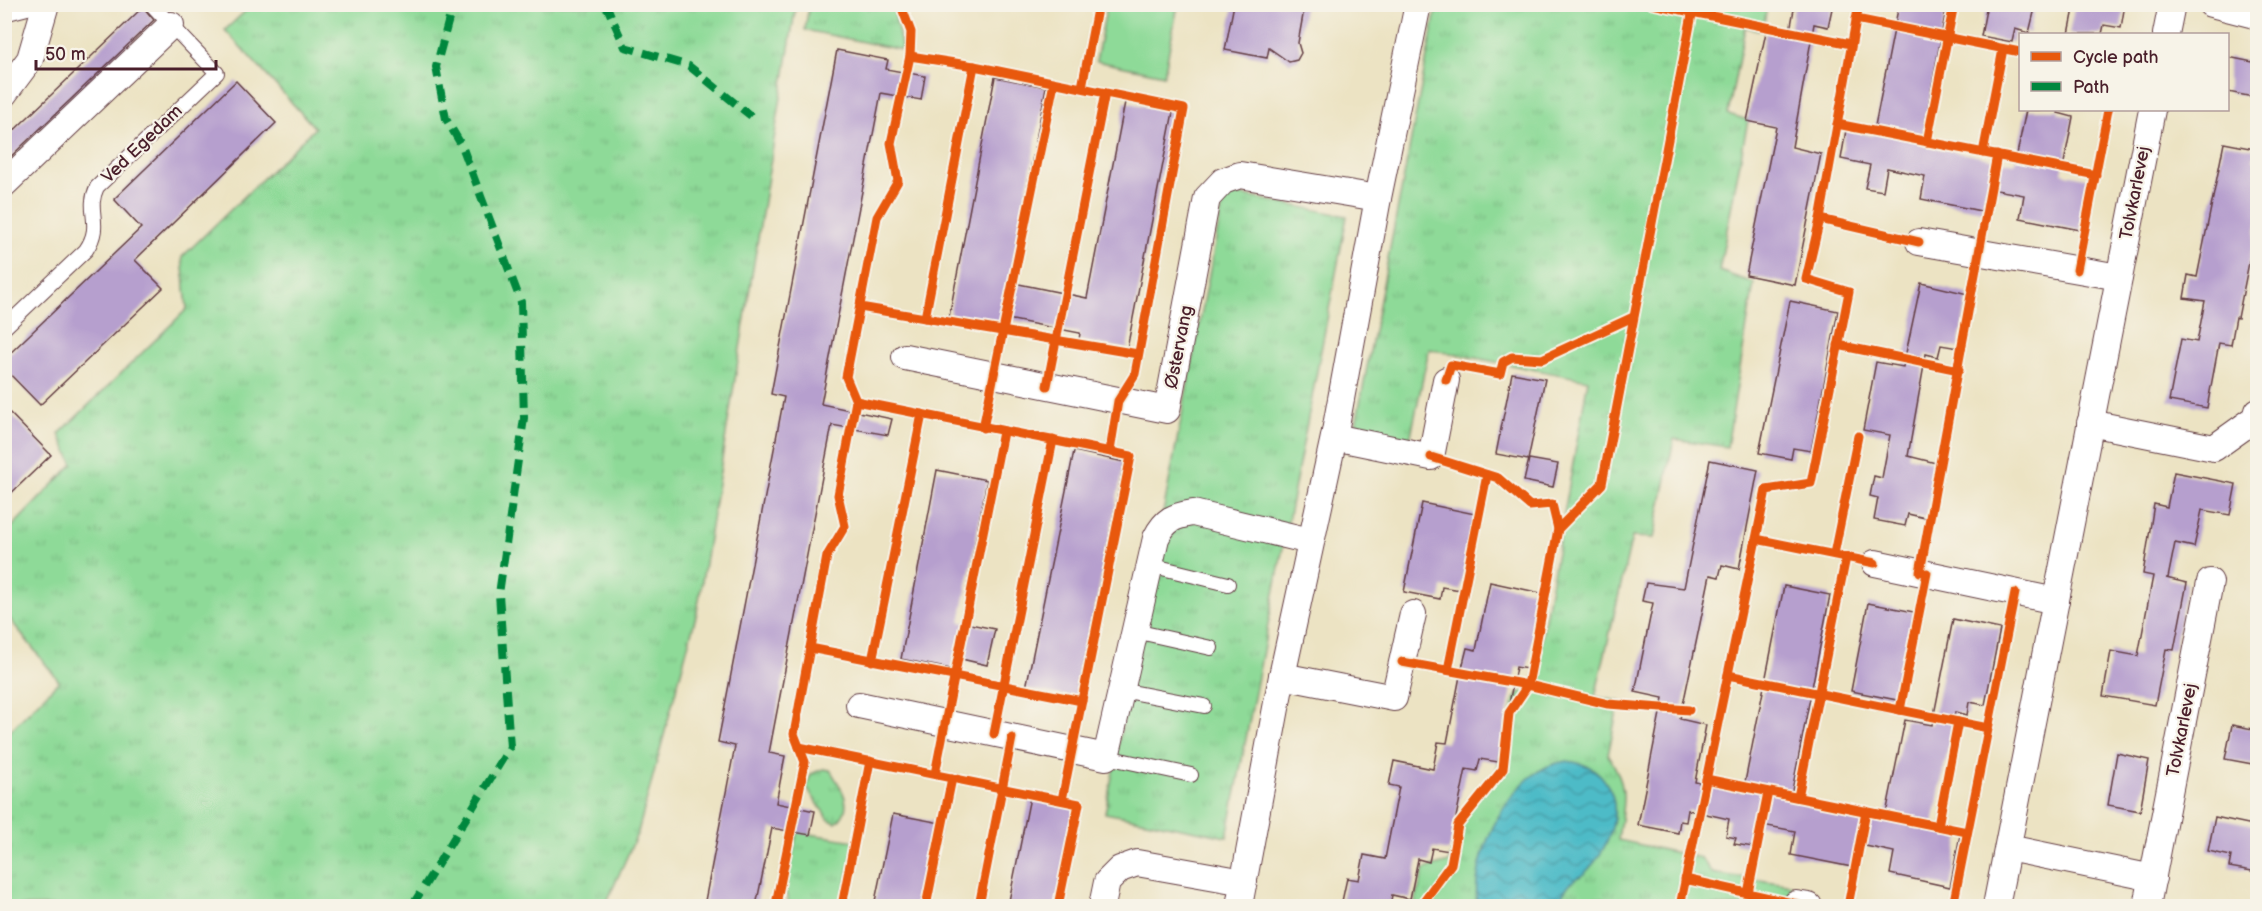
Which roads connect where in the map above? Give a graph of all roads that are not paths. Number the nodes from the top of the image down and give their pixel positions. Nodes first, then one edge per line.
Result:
1 (44, 4) edge
2 (152, 4) edge
3 (1418, 4) edge
4 (2172, 4) edge
5 (2211, 4) edge
6 (4, 14) edge
7 (2258, 16) edge
8 (171, 25) junction
9 (2166, 33) edge
10 (4, 94) edge
11 (2151, 111) edge
12 (4, 184) edge
13 (1378, 198) junction
14 (1919, 242) dead end
15 (2119, 277) junction
16 (4, 328) edge
17 (905, 357) dead end
18 (1446, 380) dead end
19 (2258, 411) edge
20 (2090, 423) junction
21 (1334, 437) junction
22 (1310, 541) junction
23 (1875, 563) dead end
24 (1150, 565) junction
25 (2210, 582) dead end
26 (1228, 584) dead end
27 (2056, 601) junction
28 (1413, 614) dead end
29 (1135, 631) junction
30 (1211, 648) dead end
31 (1282, 676) junction
32 (1121, 690) junction
33 (859, 705) dead end
34 (1204, 706) dead end
35 (1106, 757) junction
36 (1191, 775) dead end
37 (2008, 848) junction
38 (2153, 878) junction
39 (1242, 894) edge
40 (1102, 906) edge
41 (1996, 906) edge
42 (2147, 906) edge

1 - 6 lane
1 - 10 street
2 - 8 lane, Ved Egedam
3 - 13 street
4 - 9 street
5 - 7 street
8 - 12 street
8 - 16 lane, Ved Egedam
11 - 15 street, Tolvkarlevej
13 - 17 street, Østervang
13 - 21 street
14 - 15 street
15 - 20 street, Tolvkarlevej
18 - 21 street
19 - 20 street
20 - 27 street, Tolvkarlevej
21 - 22 street
22 - 24 street
22 - 31 street
23 - 27 street
24 - 26 lane
24 - 29 street
25 - 38 street, Tolvkarlevej
27 - 37 street, Tolvkarlevej
28 - 31 street
29 - 30 lane
29 - 32 street
31 - 39 street
32 - 34 lane
32 - 35 street
33 - 35 street
35 - 36 lane
37 - 38 street
37 - 41 street, Tolvkarlevej
38 - 42 street, Tolvkarlevej
39 - 40 street

